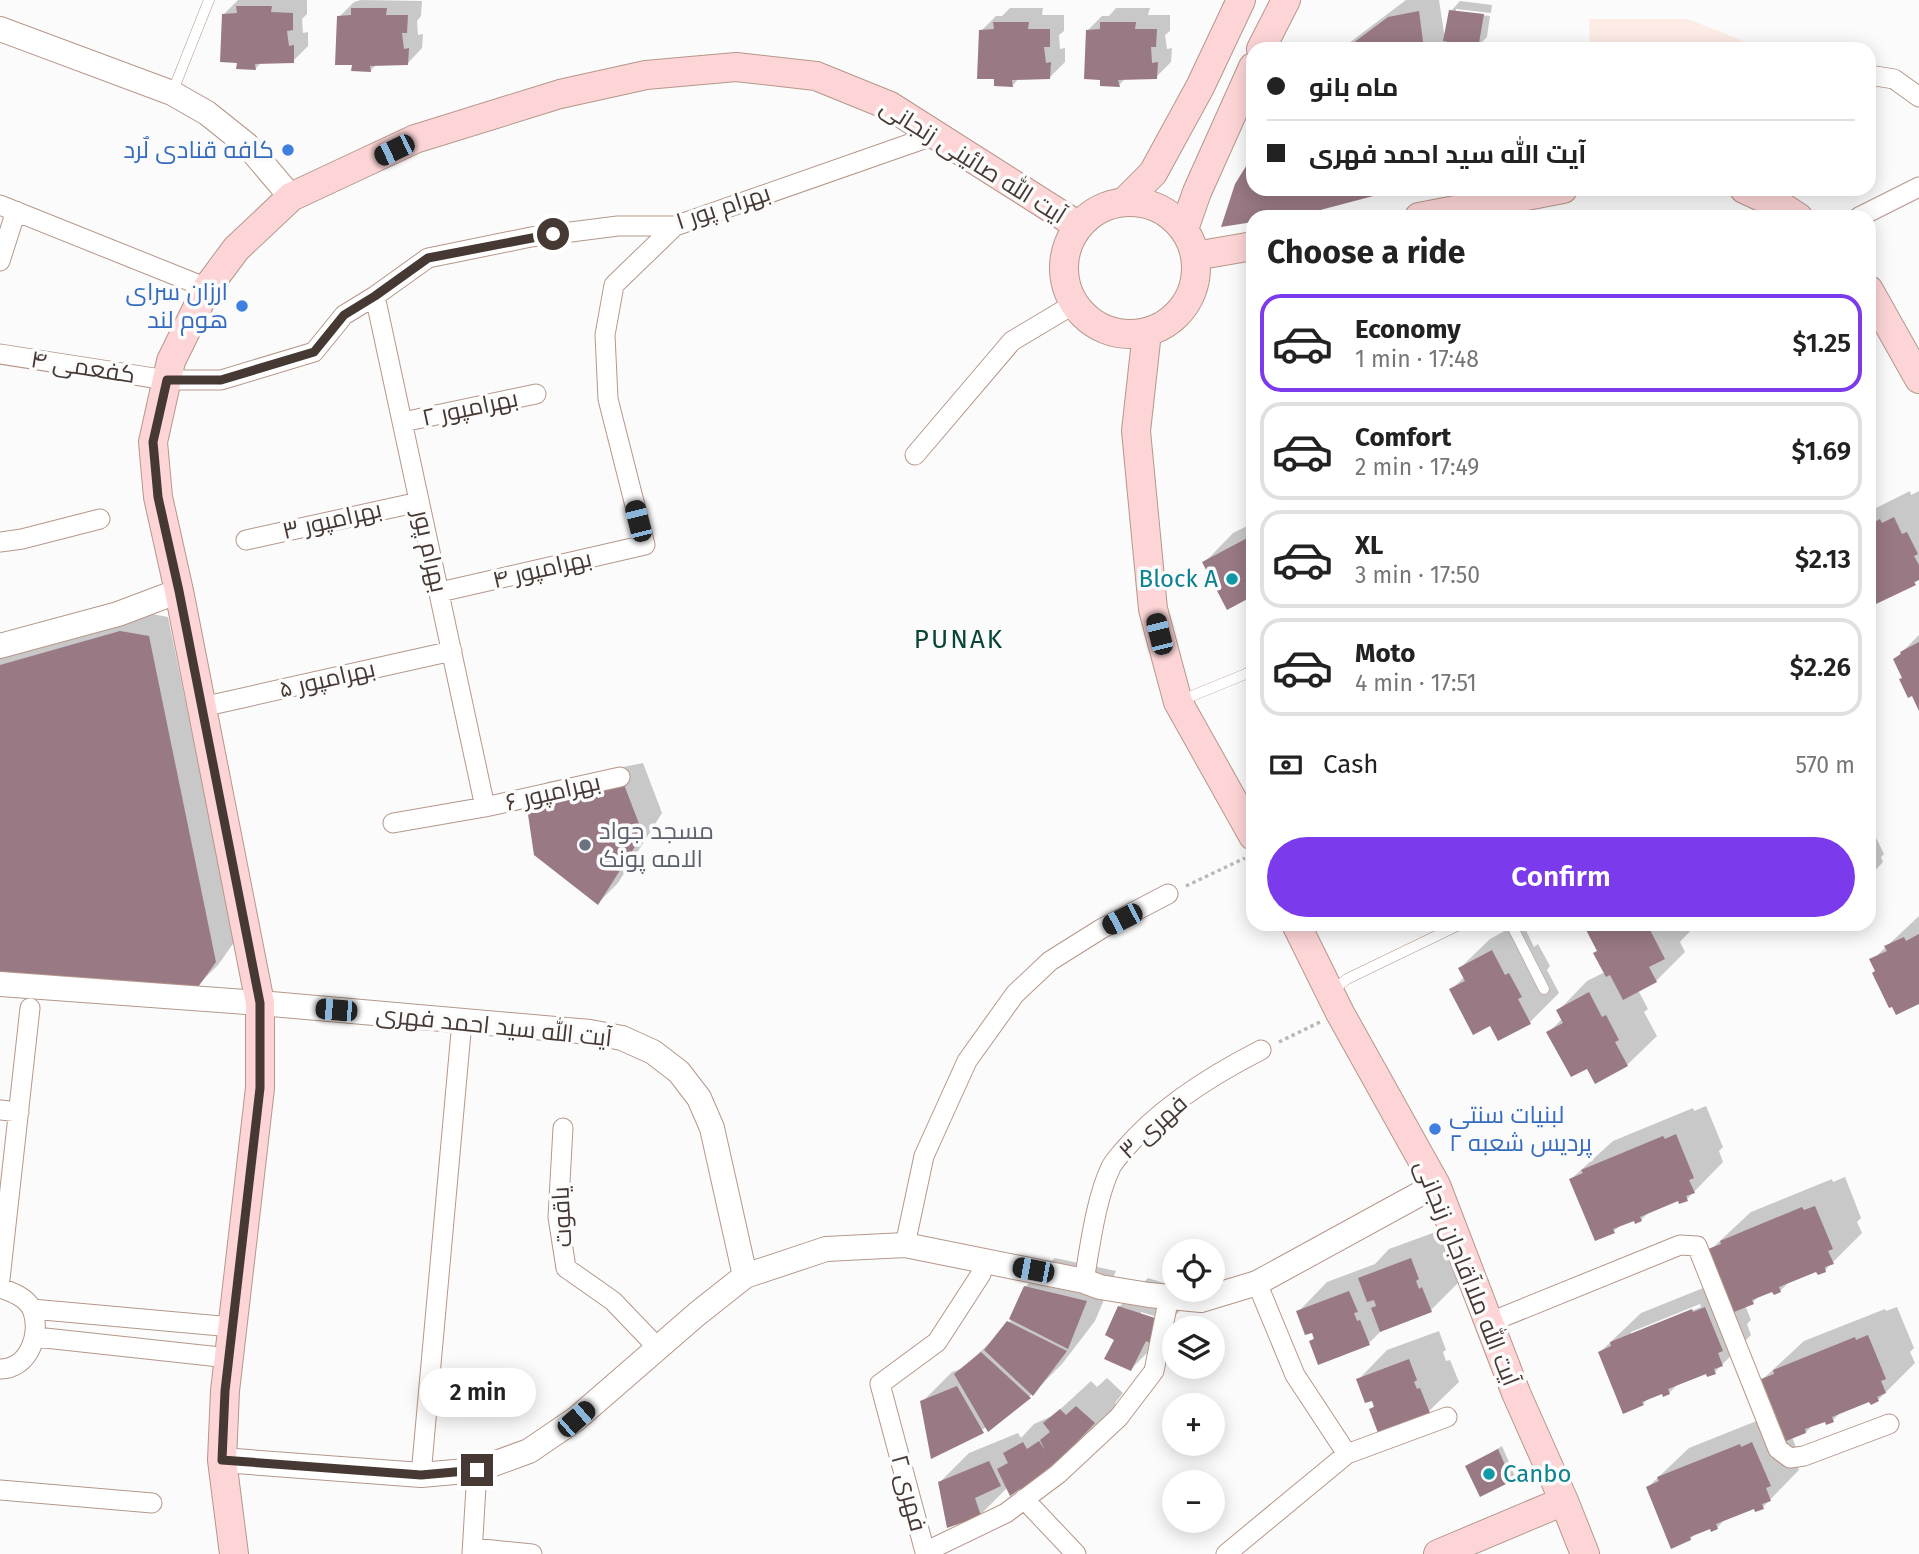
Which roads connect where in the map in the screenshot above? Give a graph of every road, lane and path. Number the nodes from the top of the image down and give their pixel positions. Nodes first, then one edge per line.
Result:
1 (209, 0) edge
2 (1241, 0) edge
3 (1286, 0) edge
4 (0, 29) edge
5 (1265, 42) edge
6 (1876, 76) edge
7 (1246, 83) edge
8 (172, 93) junction
9 (1918, 96) edge
10 (935, 135) junction
11 (1919, 187) edge
12 (1527, 196) edge
13 (1759, 196) edge
14 (291, 197) junction
15 (1124, 202) junction
16 (8, 208) edge
17 (1455, 210) edge
18 (1787, 210) edge
19 (1873, 210) edge
20 (675, 226) junction
21 (1079, 226) junction
22 (1184, 229) junction
23 (1246, 247) edge
24 (1195, 256) junction
25 (0, 261) edge
26 (207, 288) junction
27 (375, 296) junction
28 (1876, 302) edge
29 (1074, 304) junction
30 (1147, 332) junction
31 (0, 354) edge
32 (1919, 379) edge
33 (167, 380) junction
34 (536, 394) dead end
35 (403, 422) junction
36 (915, 455) dead end
37 (419, 502) junction
38 (100, 519) dead end
39 (246, 540) dead end
40 (0, 542) edge
41 (179, 591) junction
42 (440, 592) junction
43 (0, 646) edge
44 (452, 651) junction
45 (1246, 674) edge
46 (1178, 702) junction
47 (202, 707) junction
48 (620, 777) dead end
49 (485, 807) junction
50 (393, 823) dead end
51 (1246, 823) edge
52 (1246, 858) edge
53 (1168, 894) joint
54 (1299, 931) edge
55 (1446, 931) edge
56 (1515, 931) edge
57 (0, 984) edge
58 (1544, 989) dead end
59 (260, 1003) junction
60 (1335, 1003) junction
61 (30, 1008) dead end
62 (462, 1021) junction
63 (1261, 1050) joint
64 (9, 1111) edge
65 (563, 1128) dead end
66 (1436, 1185) junction
67 (905, 1245) junction
68 (981, 1274) dead end
69 (745, 1276) junction
70 (0, 1279) edge
71 (1084, 1281) junction
72 (1257, 1283) junction
73 (0, 1288) edge
74 (1225, 1293) edge
75 (1162, 1296) edge
76 (1168, 1302) edge
77 (32, 1309) junction
78 (1488, 1323) junction
79 (232, 1326) junction
80 (36, 1337) junction
81 (658, 1348) junction
82 (229, 1358) junction
83 (0, 1368) edge
84 (1447, 1417) dead end
85 (1889, 1424) dead end
86 (1347, 1454) junction
87 (222, 1460) junction
88 (477, 1470) junction
89 (421, 1475) junction
90 (0, 1490) edge
91 (1024, 1499) junction
92 (1564, 1501) junction
93 (152, 1503) dead end
94 (473, 1551) edge
95 (234, 1554) edge
96 (532, 1554) edge
97 (1076, 1554) edge
98 (1226, 1554) edge
99 (1438, 1554) edge
100 (1585, 1554) edge

1 - 8 lane
2 - 15 main road
3 - 5 main road
4 - 8 street
6 - 9 street
7 - 22 main road
8 - 14 street
10 - 14 main road, آیت الله صائینی زنجانی
10 - 20 street, بهرام پور ۱
10 - 21 main road, آیت الله صائینی زنجانی
11 - 19 street
12 - 17 main road
13 - 18 main road
14 - 26 main road, آیت الله صائینی زنجانی
15 - 21 main road
15 - 22 main road
16 - 25 street
16 - 26 street
20 - 27 street, بهرام پور ۱
20 - 42 street, بهرامپور ۴
21 - 29 main road
22 - 24 main road
23 - 24 main road
24 - 30 main road
26 - 33 main road, آیت الله صائینی زنجانی
27 - 33 street, بهرام پور ۱
27 - 35 street, بهرام پور
28 - 32 main road
29 - 30 main road
29 - 36 street
30 - 46 main road
31 - 33 street, کفعمی ۴
33 - 41 main road, آیت الله صائینی زنجانی
34 - 35 street, بهرامپور ۲
35 - 37 street, بهرام پور
37 - 39 street, بهرامپور ۳
37 - 42 street, بهرام پور
38 - 40 street
41 - 43 street
41 - 47 main road, آیت الله صائینی زنجانی
42 - 44 street, بهرام پور
44 - 47 street, بهرامپور ۵
44 - 49 street, بهرام پور
45 - 46 lane
46 - 51 main road
47 - 59 main road, آیت الله صائینی زنجانی
48 - 49 street, بهرامپور ۶
49 - 50 street, بهرامپور ۶
52 - 53 path
53 - 67 street
54 - 60 main road, آیت الله ملاآقاجان زنجانی
55 - 60 lane
56 - 58 lane
57 - 59 street, آیت الله سید احمد فهری
59 - 62 street, آیت الله سید احمد فهری
59 - 79 main road, آیت الله صائینی زنجانی
60 - 63 path
60 - 66 main road, آیت الله ملاآقاجان زنجانی
61 - 64 street
62 - 69 street, آیت الله سید احمد فهری
62 - 89 street
63 - 71 street, فهری ۳
64 - 70 street
65 - 81 street, یاقوت
66 - 72 street
66 - 78 main road, آیت الله ملاآقاجان زنجانی
67 - 69 street
67 - 71 street
68 - 91 street, فهری ۲
69 - 81 street
71 - 75 street
72 - 74 street
72 - 86 street
73 - 77 street
76 - 91 street, فهری ۲
77 - 79 street
77 - 80 street
78 - 85 street
78 - 92 main road, آیت الله ملاآقاجان زنجانی
79 - 82 main road, آیت الله صائینی زنجانی
80 - 82 street
80 - 83 street
81 - 88 street
82 - 87 main road, آیت الله صائینی زنجانی
84 - 86 street
86 - 98 street
87 - 89 street
87 - 95 main road, آیت الله صائینی زنجانی
88 - 89 street
88 - 94 street
90 - 93 street
91 - 97 street
92 - 99 main road
92 - 100 main road, آیت الله ملاآقاجان زنجانی
94 - 96 street

